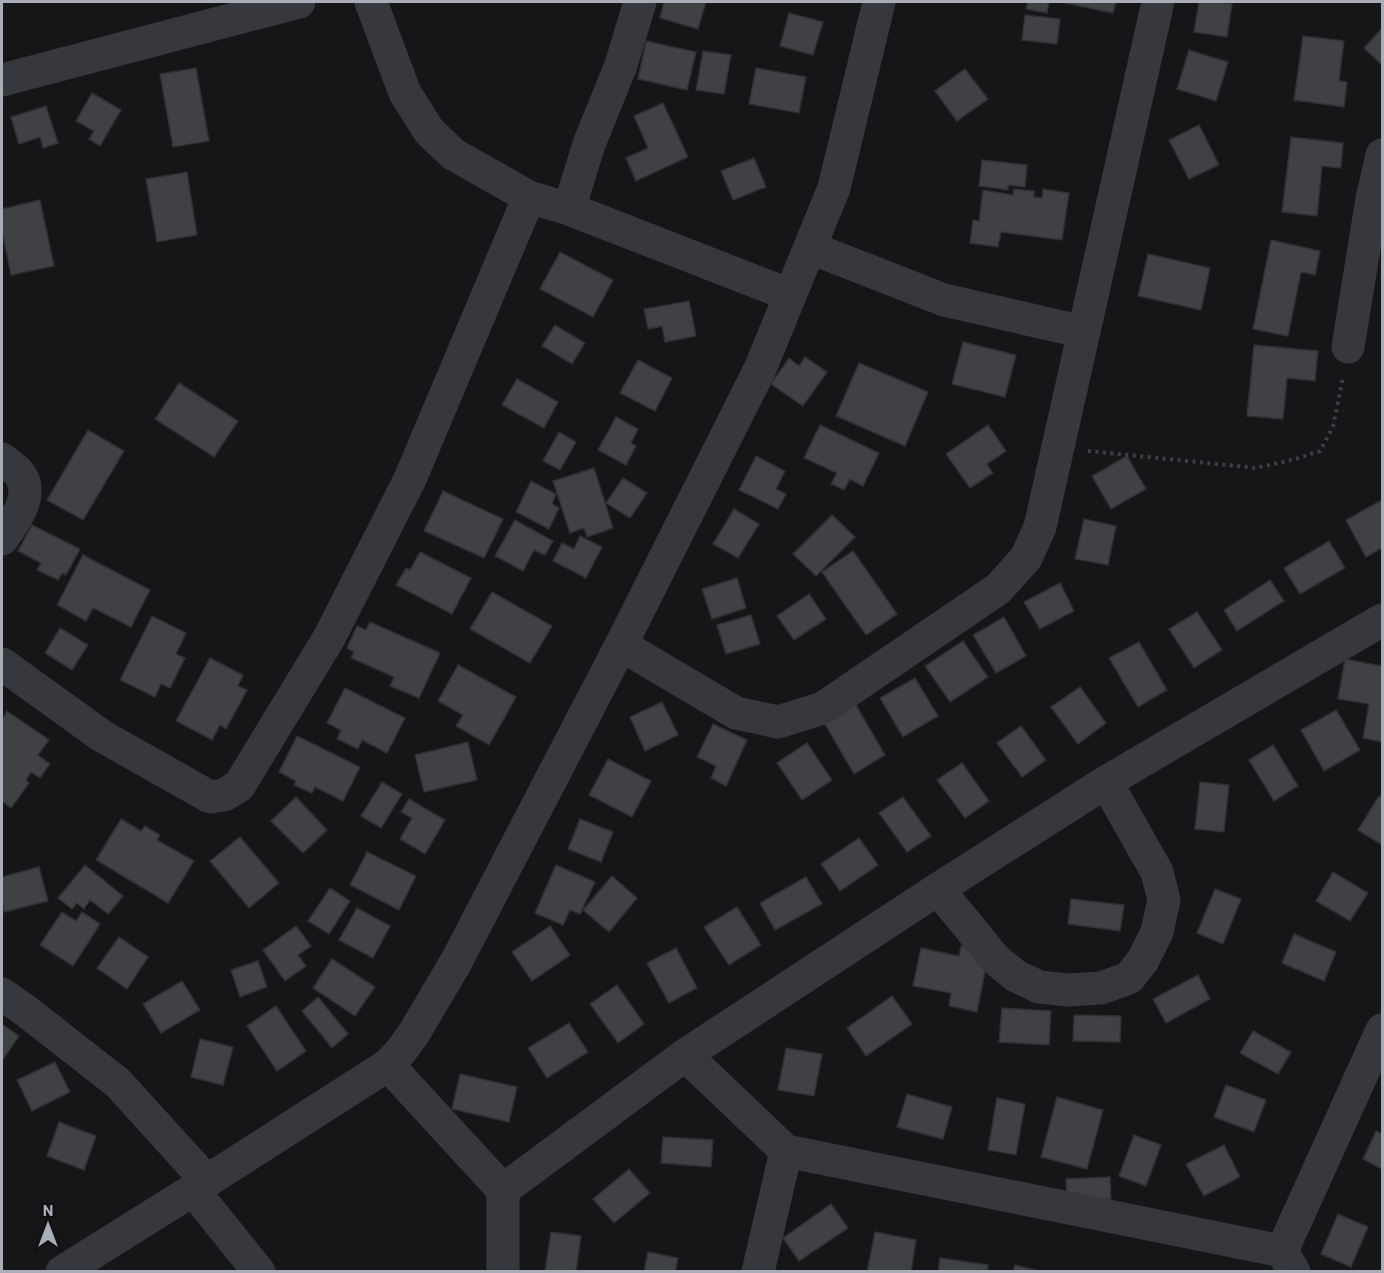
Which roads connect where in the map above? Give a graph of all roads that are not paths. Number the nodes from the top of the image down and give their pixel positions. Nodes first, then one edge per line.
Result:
1 (299, 2) edge
2 (370, 2) edge
3 (640, 2) edge
4 (879, 2) edge
5 (1158, 2) edge
6 (2, 80) edge
7 (1383, 155) edge
8 (529, 197) junction
9 (569, 209) junction
10 (811, 248) junction
11 (790, 295) junction
12 (1084, 332) junction
13 (1348, 347) road end
14 (2, 459) edge
15 (2, 539) edge
16 (1383, 620) edge
17 (621, 645) junction
18 (2, 664) edge
19 (1106, 782) junction
20 (938, 889) junction
21 (2, 994) edge
22 (1383, 1030) edge
23 (685, 1055) junction
24 (388, 1065) junction
25 (786, 1151) junction
26 (200, 1185) junction
27 (503, 1190) junction
28 (1288, 1261) edge
29 (62, 1272) edge
30 (259, 1272) edge
31 (503, 1272) edge
32 (758, 1272) edge

1 - 6 street
2 - 8 street
3 - 9 street
4 - 10 street
5 - 12 street
7 - 13 street
8 - 9 street
8 - 18 street
9 - 11 street
10 - 11 street
10 - 12 street
11 - 17 street
12 - 17 street
14 - 15 street
16 - 19 street
17 - 24 street
19 - 20 street
19 - 20 street
20 - 23 street
21 - 26 street
22 - 28 street
23 - 25 street
23 - 27 street
24 - 26 street
24 - 27 street
25 - 28 street
25 - 32 street
26 - 29 street
26 - 30 street
27 - 31 street

